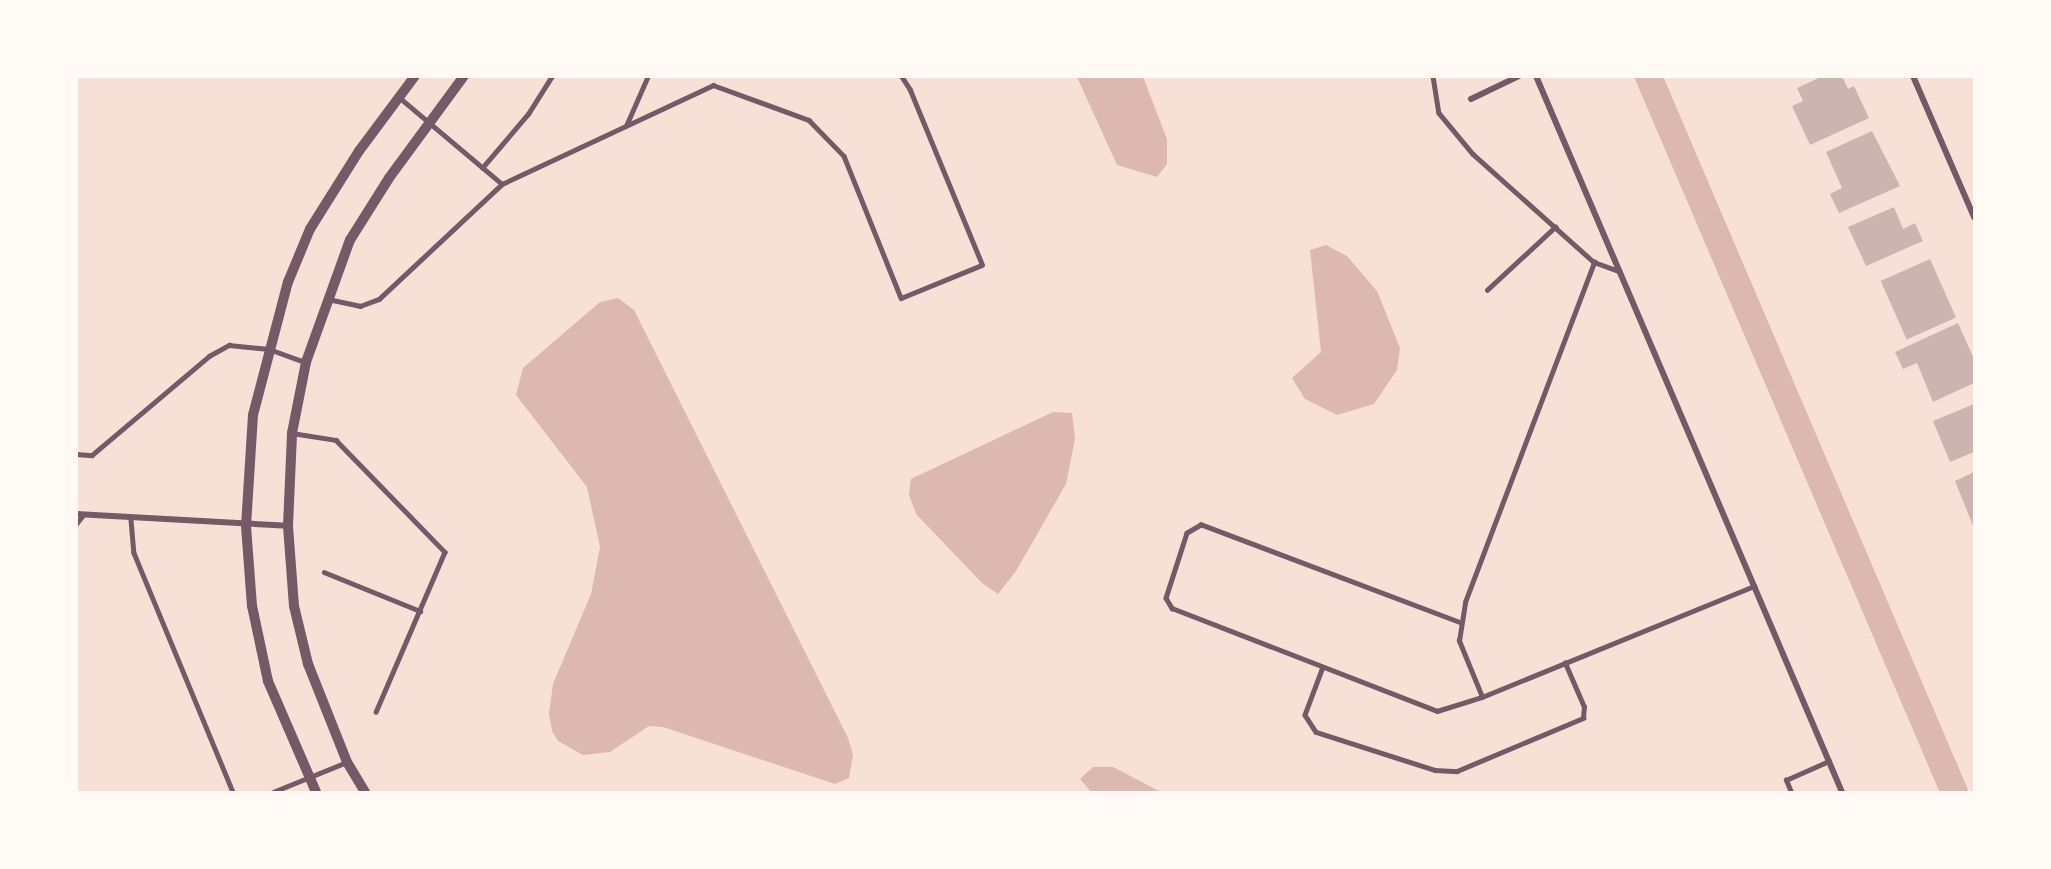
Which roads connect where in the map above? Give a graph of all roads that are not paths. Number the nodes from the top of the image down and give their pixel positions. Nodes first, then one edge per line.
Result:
1 (415, 76) edge
2 (464, 76) edge
3 (552, 76) edge
4 (648, 76) edge
5 (901, 76) edge
6 (1433, 76) edge
7 (1519, 76) edge
8 (1536, 76) edge
9 (1913, 76) edge
10 (399, 97) junction
11 (1472, 99) dead end
12 (429, 125) junction
13 (625, 127) junction
14 (482, 168) junction
15 (502, 184) junction
16 (1974, 217) edge
17 (1555, 227) junction
18 (1594, 262) junction
19 (1620, 271) junction
20 (1487, 290) dead end
21 (327, 299) junction
22 (269, 349) junction
23 (306, 362) junction
24 (292, 433) junction
25 (76, 454) edge
26 (80, 514) edge
27 (131, 520) junction
28 (76, 524) edge
29 (246, 526) junction
30 (288, 526) junction
31 (324, 572) dead end
32 (1754, 586) junction
33 (420, 611) junction
34 (1461, 623) junction
35 (1565, 663) junction
36 (1323, 667) junction
37 (1482, 697) junction
38 (376, 712) dead end
39 (1829, 761) junction
40 (347, 762) junction
41 (307, 779) junction
42 (233, 792) edge
43 (273, 792) edge
44 (316, 792) edge
45 (365, 792) edge
46 (1791, 792) edge
47 (1842, 792) edge

1 - 10 street
2 - 12 street
3 - 14 lane
4 - 13 lane
5 - 13 lane
6 - 17 lane
7 - 11 street
8 - 19 street
9 - 16 street
10 - 12 lane
10 - 22 street
12 - 14 lane
12 - 21 street
13 - 15 lane
14 - 15 lane
15 - 21 lane
17 - 18 lane
17 - 20 lane
18 - 19 lane
18 - 34 lane
19 - 32 street
21 - 23 street
22 - 23 lane
22 - 25 lane
22 - 29 street
23 - 24 street
24 - 30 street
24 - 33 lane
26 - 27 street
26 - 28 lane
27 - 29 street
27 - 42 lane
29 - 30 street
29 - 41 street
30 - 40 street
31 - 33 lane
32 - 35 lane
32 - 39 street
33 - 38 lane
34 - 36 lane
34 - 37 lane
35 - 36 lane
35 - 37 lane
36 - 37 lane
39 - 46 lane
39 - 47 street
40 - 41 lane
40 - 45 street
41 - 43 lane
41 - 44 street

